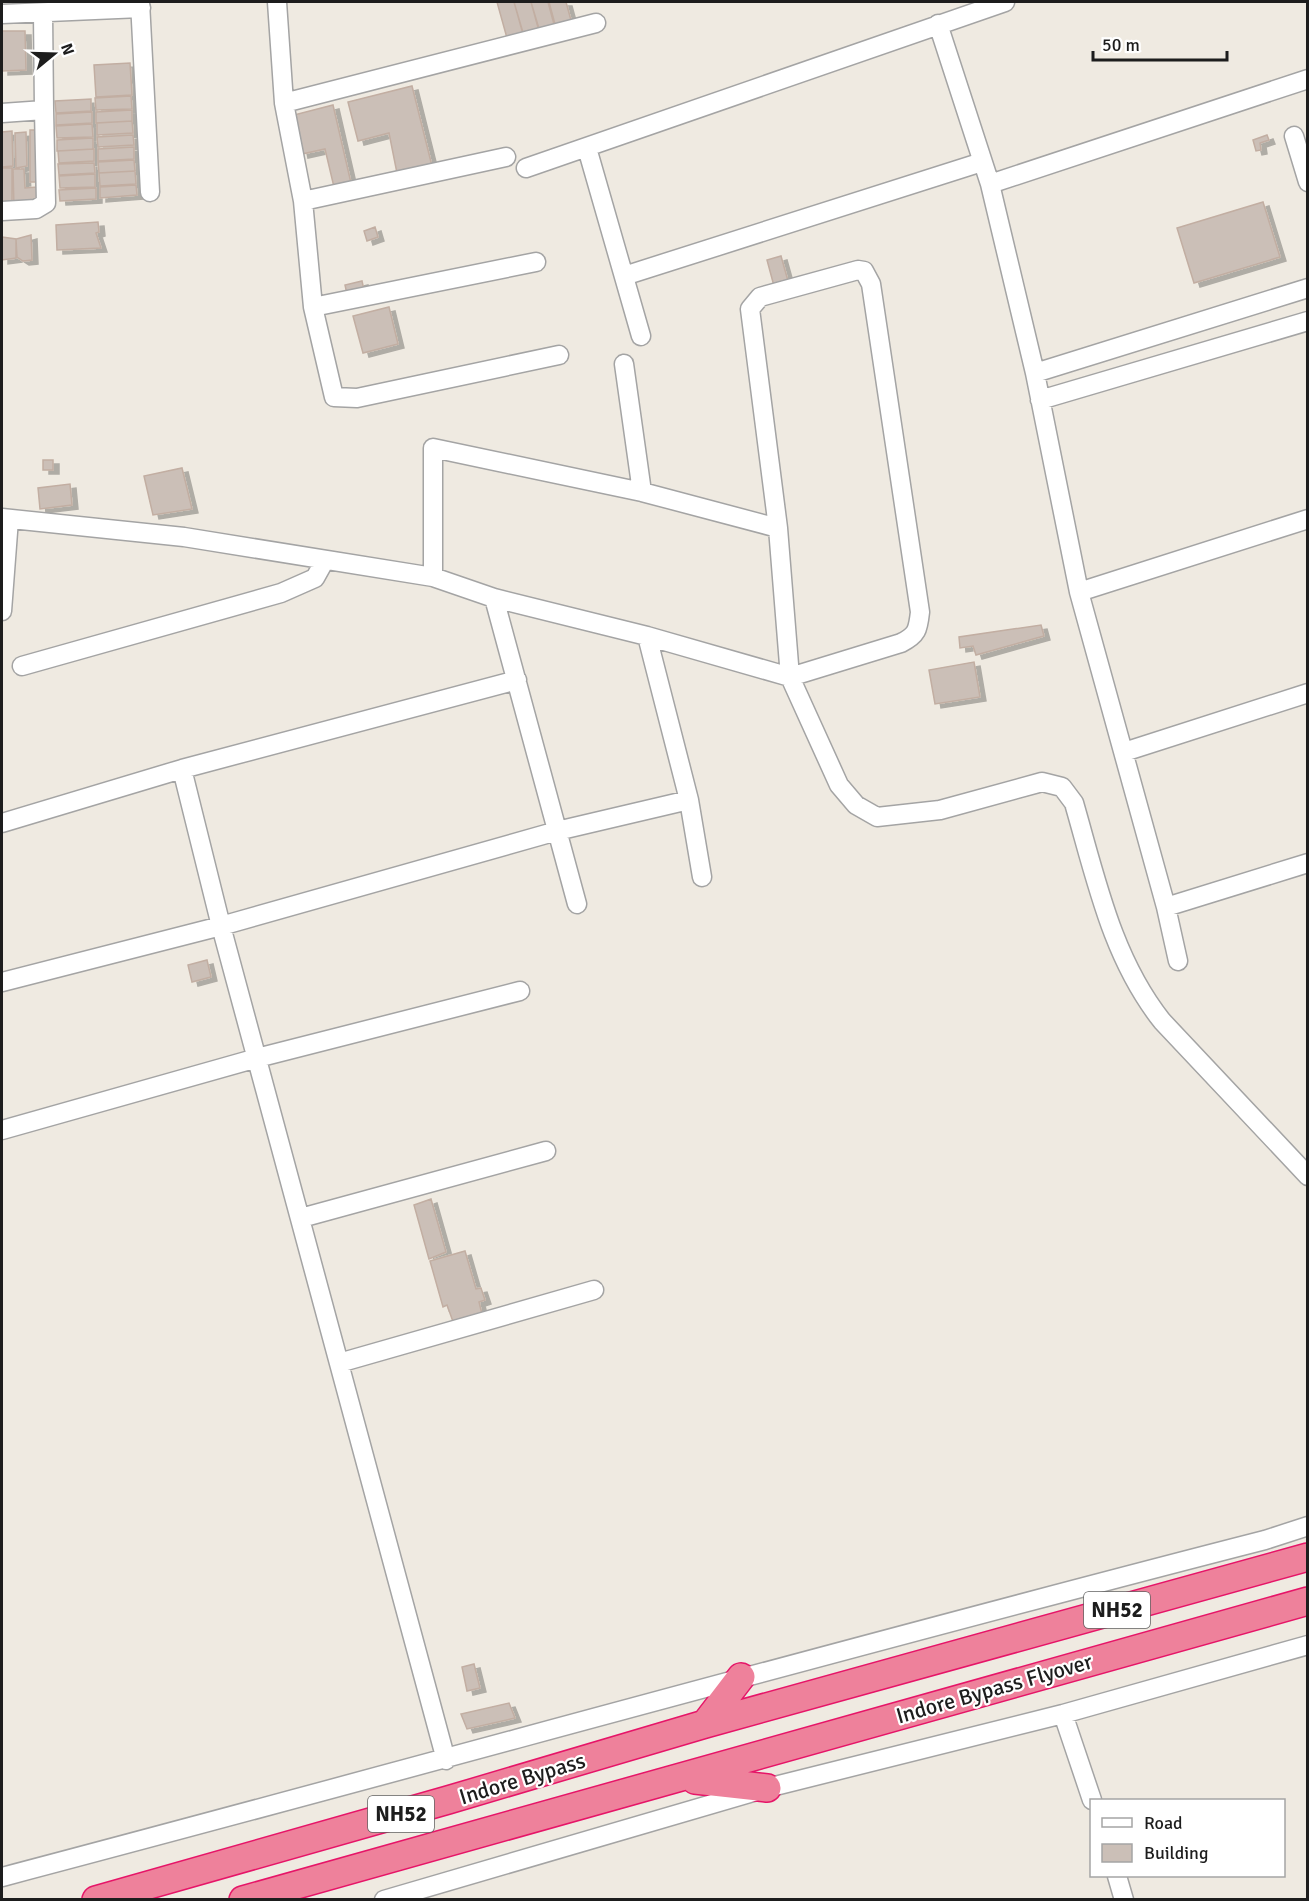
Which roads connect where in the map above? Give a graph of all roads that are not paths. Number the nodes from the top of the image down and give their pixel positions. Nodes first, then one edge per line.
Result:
1 (277, 2) edge
2 (1005, 2) edge
3 (141, 5) edge
4 (43, 13) junction
5 (2, 14) edge
6 (596, 23) dead end
7 (938, 24) junction
8 (1308, 79) edge
9 (284, 103) junction
10 (44, 110) junction
11 (2, 113) edge
12 (1294, 136) dead end
13 (587, 148) junction
14 (506, 157) dead end
15 (982, 162) junction
16 (526, 168) dead end
17 (1308, 182) edge
18 (990, 184) junction
19 (150, 192) dead end
20 (303, 201) junction
21 (2, 211) edge
22 (536, 262) dead end
23 (624, 276) junction
24 (1308, 288) edge
25 (313, 307) junction
26 (1308, 321) edge
27 (641, 336) dead end
28 (559, 355) dead end
29 (624, 364) dead end
30 (1035, 373) junction
31 (1040, 400) junction
32 (642, 492) junction
33 (5, 519) edge
34 (1308, 519) edge
35 (778, 528) junction
36 (325, 560) junction
37 (433, 577) junction
38 (1079, 592) junction
39 (494, 598) junction
40 (2, 611) edge
41 (646, 636) junction
42 (22, 666) dead end
43 (790, 677) junction
44 (517, 680) junction
45 (1308, 693) edge
46 (1124, 752) junction
47 (182, 769) junction
48 (689, 800) junction
49 (2, 823) edge
50 (557, 831) junction
51 (1308, 862) edge
52 (702, 877) dead end
53 (577, 904) dead end
54 (1166, 907) junction
55 (221, 926) junction
56 (1178, 961) dead end
57 (2, 982) edge
58 (520, 991) dead end
59 (256, 1058) junction
60 (2, 1130) edge
61 (546, 1151) dead end
62 (1308, 1176) edge
63 (301, 1218) junction
64 (594, 1290) dead end
65 (339, 1363) junction
66 (1308, 1526) edge
67 (1308, 1557) edge
68 (1308, 1601) edge
69 (1308, 1646) edge
70 (741, 1677) junction
71 (1063, 1714) junction
72 (705, 1724) junction
73 (446, 1760) junction
74 (682, 1778) junction
75 (767, 1788) junction
76 (1092, 1799) edge
77 (2, 1877) edge
78 (1118, 1877) edge
79 (96, 1899) edge
80 (243, 1899) edge
81 (384, 1899) edge
82 (1124, 1899) edge

1 - 9 street
2 - 7 street
3 - 4 street
3 - 19 street
4 - 5 street
4 - 10 street
6 - 9 street
7 - 13 street
7 - 15 street
8 - 18 street
9 - 20 street
10 - 11 street
10 - 21 street
12 - 17 street
13 - 16 street
13 - 23 street
14 - 20 street
15 - 18 street
15 - 23 street
18 - 30 street
20 - 25 street
22 - 25 street
23 - 27 street
24 - 30 street
25 - 28 street
26 - 31 street
29 - 32 street
30 - 31 street
31 - 38 street
32 - 35 street
32 - 37 street
33 - 36 street
33 - 40 street
34 - 38 street
35 - 43 street
35 - 43 street
36 - 37 street
36 - 42 street
37 - 39 street
38 - 46 street
39 - 41 street
39 - 44 street
41 - 43 street
41 - 48 street
43 - 62 street
44 - 47 street
44 - 50 street
45 - 46 street
46 - 54 street
47 - 49 street
47 - 55 street
48 - 50 street
48 - 52 street
50 - 53 street
50 - 55 street
51 - 54 street
54 - 56 street
55 - 57 street
55 - 59 street
58 - 59 street
59 - 60 street
59 - 63 street
61 - 63 street
63 - 65 street
64 - 65 street
65 - 73 street
66 - 70 street
67 - 72 highway, Indore Bypass Flyover / NH52
68 - 74 highway, Indore Bypass Flyover / NH52
69 - 71 street
70 - 72 highway
70 - 73 street
71 - 75 street
71 - 76 street
72 - 79 highway, Indore Bypass / NH52
73 - 77 street
74 - 75 highway
74 - 80 highway, Indore Bypass / NH52
75 - 81 street
78 - 82 street

